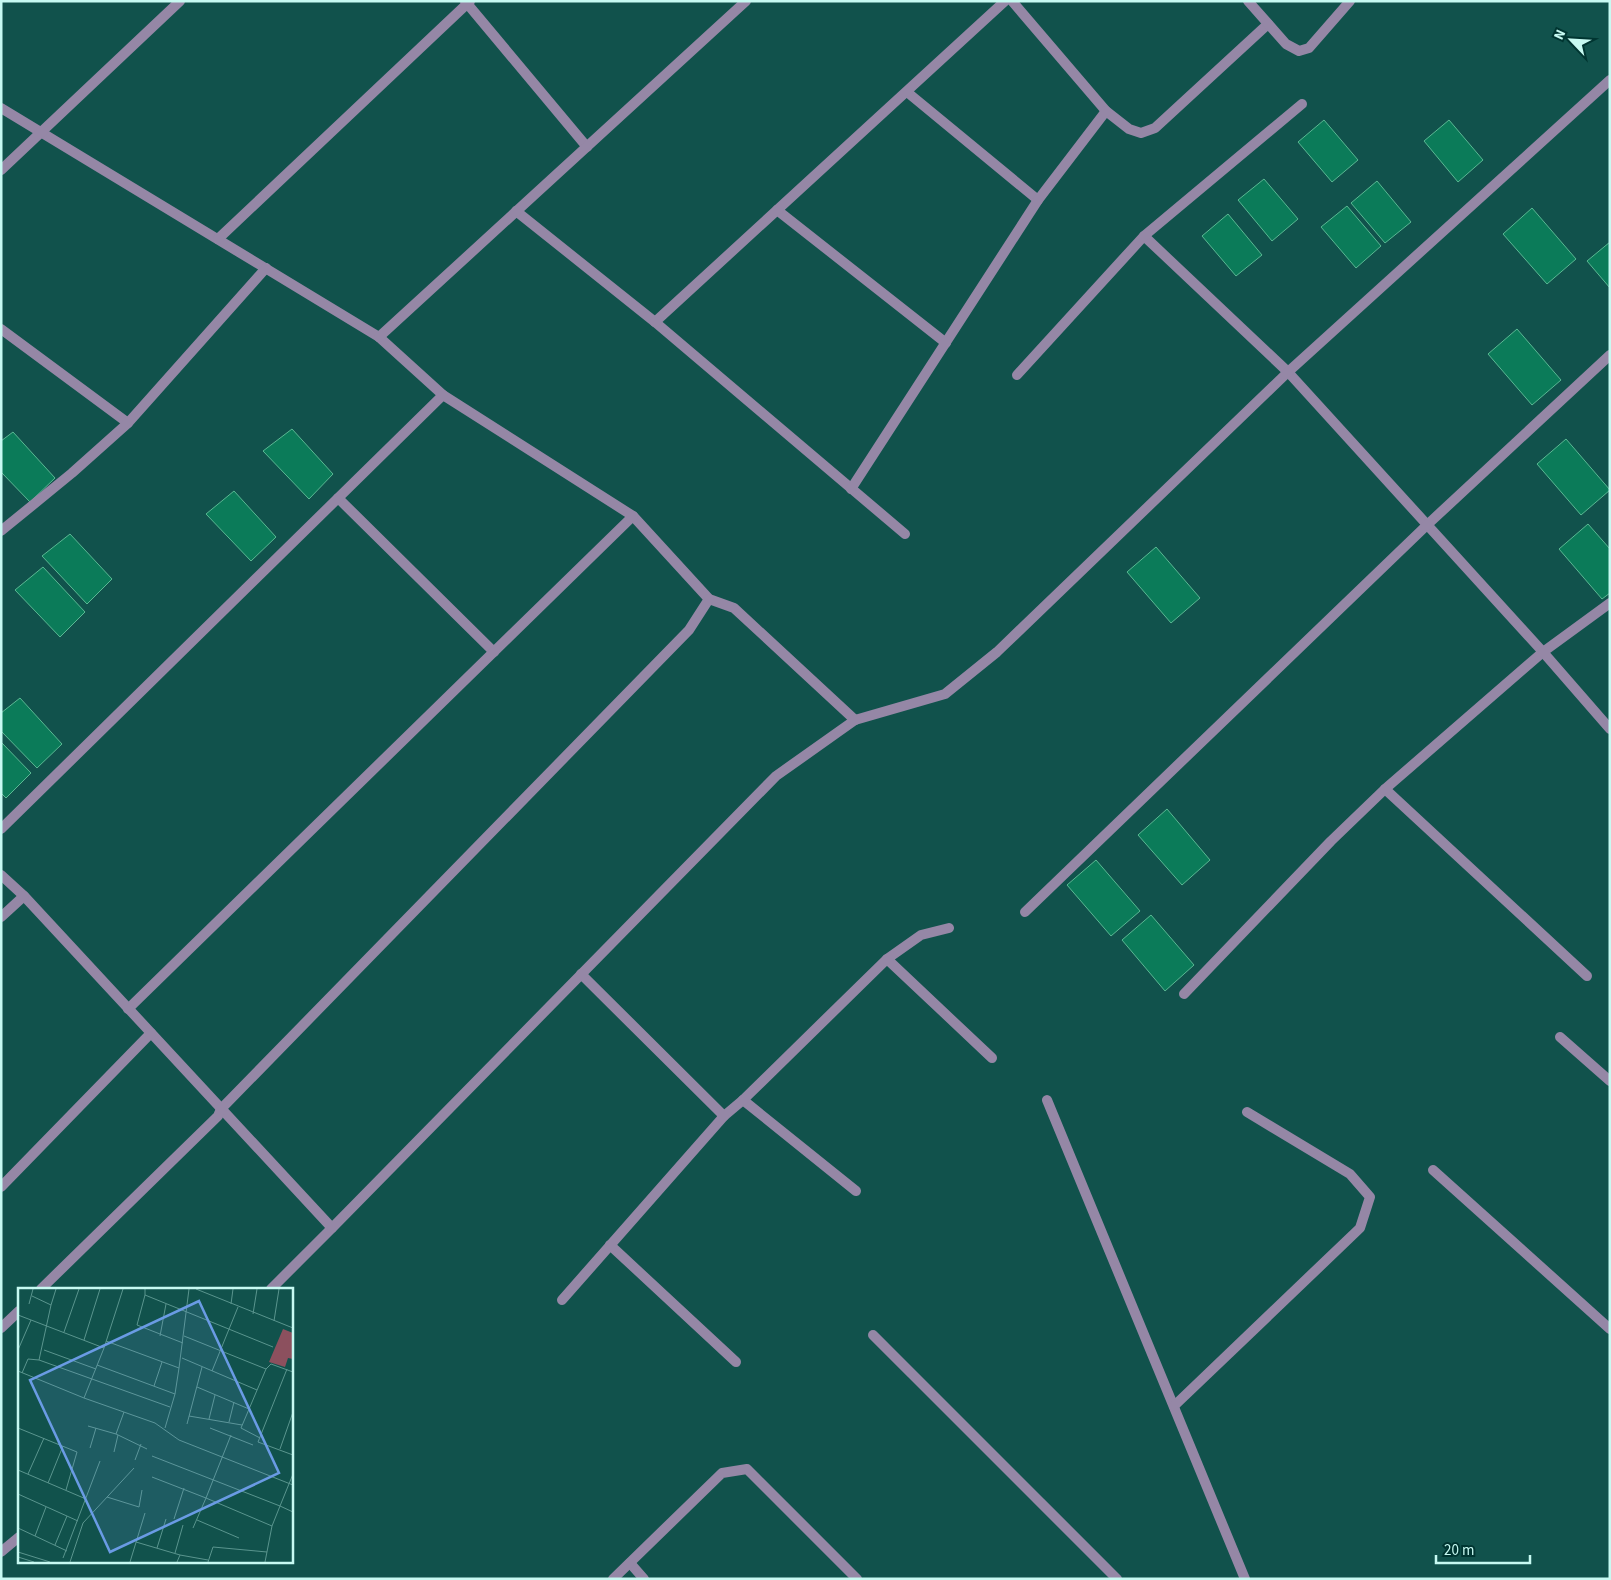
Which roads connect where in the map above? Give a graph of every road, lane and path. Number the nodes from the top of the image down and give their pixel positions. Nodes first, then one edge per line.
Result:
1 (180, 1) edge
2 (746, 1) edge
3 (1005, 1) edge
4 (1012, 1) edge
5 (1248, 1) edge
6 (1350, 1) edge
7 (467, 2) edge
8 (1268, 24) junction
9 (1610, 80) edge
10 (907, 92) junction
11 (1302, 104) dead end
12 (1, 108) edge
13 (1106, 111) junction
14 (41, 132) junction
15 (587, 147) junction
16 (1, 170) edge
17 (1038, 200) junction
18 (777, 210) junction
19 (516, 211) junction
20 (1144, 236) junction
21 (218, 240) junction
22 (266, 268) junction
23 (655, 322) junction
24 (1, 329) edge
25 (379, 337) junction
26 (946, 342) junction
27 (1610, 355) edge
28 (1288, 372) junction
29 (1017, 375) dead end
30 (443, 395) junction
31 (128, 423) junction
32 (851, 488) junction
33 (338, 498) junction
34 (633, 516) junction
35 (1427, 525) junction
36 (1, 531) edge
37 (905, 534) dead end
38 (710, 599) junction
39 (1610, 603) edge
40 (494, 652) junction
41 (1543, 652) junction
42 (856, 720) junction
43 (1610, 729) edge
44 (1385, 789) junction
45 (1, 829) edge
46 (1, 875) edge
47 (24, 896) junction
48 (1025, 912) dead end
49 (1, 917) edge
50 (949, 928) dead end
51 (887, 959) junction
52 (581, 974) junction
53 (1587, 976) dead end
54 (1184, 994) dead end
55 (128, 1009) junction
56 (151, 1033) junction
57 (1560, 1037) dead end
58 (992, 1058) dead end
59 (1610, 1081) edge
60 (742, 1100) junction
61 (1048, 1100) dead end
62 (221, 1109) junction
63 (1247, 1112) dead end
64 (724, 1116) junction
65 (1433, 1170) dead end
66 (1, 1187) edge
67 (856, 1190) dead end
68 (332, 1228) junction
69 (610, 1245) junction
70 (43, 1288) edge
71 (272, 1288) edge
72 (562, 1300) dead end
73 (18, 1312) edge
74 (1, 1328) edge
75 (1610, 1329) edge
76 (873, 1335) dead end
77 (736, 1362) dead end
78 (1174, 1406) junction
79 (18, 1539) edge
80 (1, 1552) edge
81 (630, 1563) junction
82 (1114, 1578) edge
83 (613, 1579) edge
84 (644, 1579) edge
85 (857, 1579) edge
86 (1245, 1579) edge

1 - 14 street
2 - 15 street
3 - 10 street
4 - 13 street
5 - 8 street
6 - 8 street
7 - 15 street
7 - 21 street
8 - 13 street
9 - 28 street
10 - 17 street
10 - 18 street
11 - 20 street
12 - 14 street
13 - 17 street
14 - 16 street
14 - 21 street
15 - 19 street
17 - 26 street
18 - 23 street
18 - 26 street
19 - 23 street
19 - 25 street
20 - 28 street
20 - 29 street
21 - 22 street
22 - 25 street
22 - 31 street
23 - 32 street
24 - 31 street
25 - 30 street
26 - 32 street
27 - 35 street
28 - 35 street
28 - 42 street
30 - 33 street
30 - 34 street
31 - 36 street
32 - 37 street
33 - 40 street
33 - 45 street
34 - 38 street
34 - 40 street
35 - 41 street
35 - 48 street
38 - 42 street
38 - 62 street
39 - 41 street
40 - 55 street
41 - 43 street
41 - 44 street
42 - 52 street
44 - 53 street
44 - 54 street
46 - 47 street
47 - 49 street
47 - 55 street
50 - 51 street
51 - 58 street
51 - 60 street
52 - 64 street
52 - 68 street
55 - 56 street
56 - 62 street
56 - 66 street
57 - 59 street
60 - 64 street
60 - 67 street
61 - 78 street
62 - 68 street
62 - 70 street
63 - 78 street
64 - 69 street
65 - 75 street
68 - 71 street
69 - 72 street
69 - 77 street
73 - 74 street
76 - 82 street
78 - 86 street
79 - 80 street
81 - 83 street
81 - 84 street
81 - 85 street

